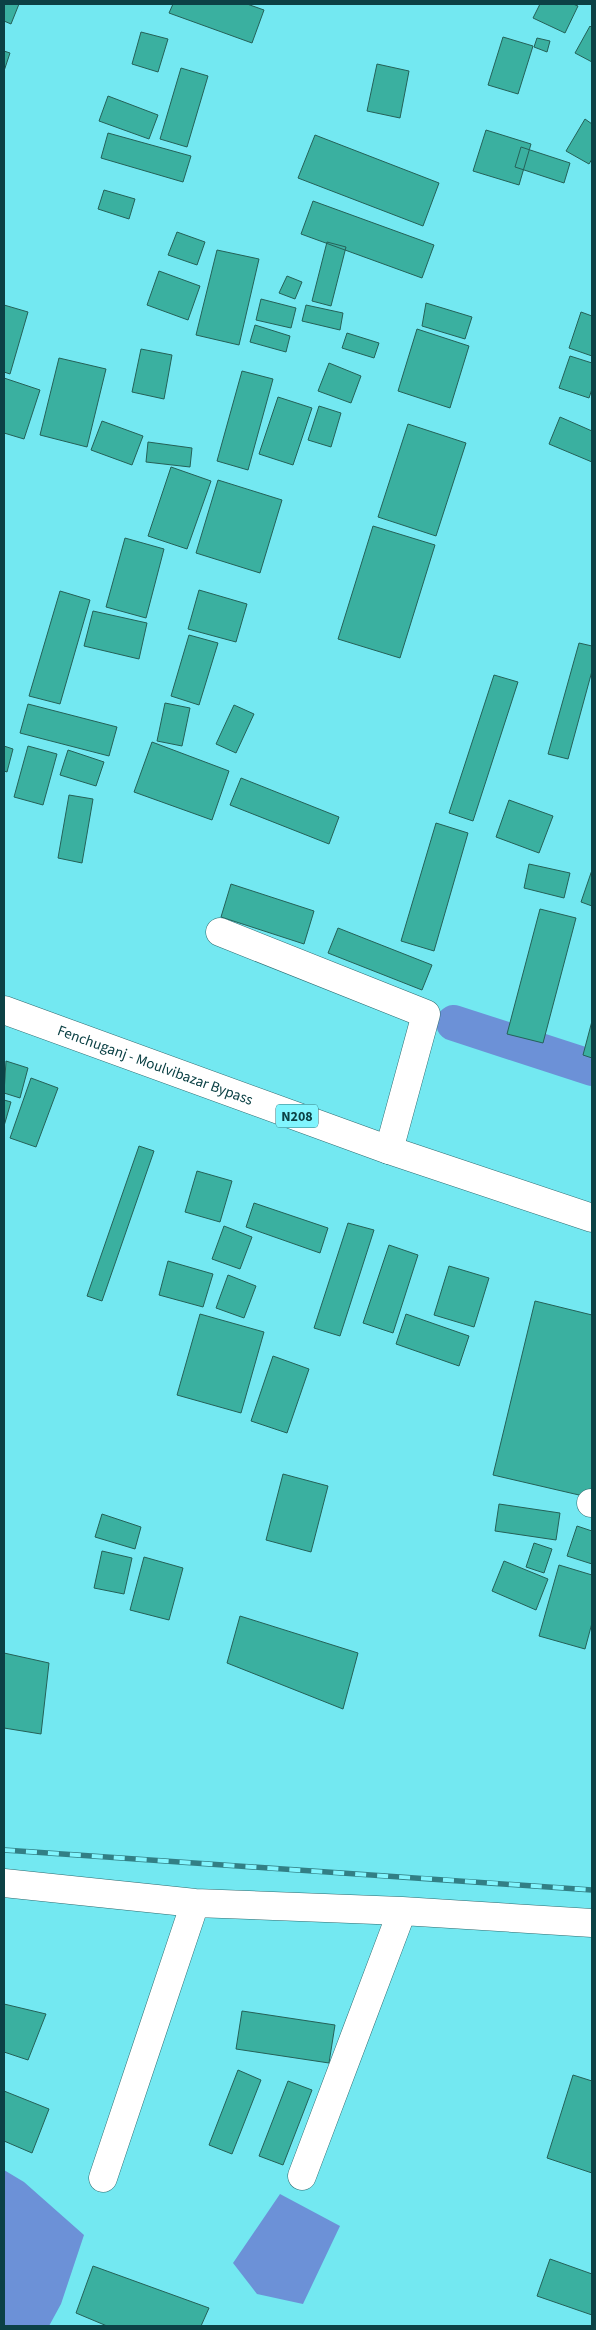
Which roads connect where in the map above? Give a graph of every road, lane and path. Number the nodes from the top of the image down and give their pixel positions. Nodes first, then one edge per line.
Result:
1 (220, 932) dead end
2 (4, 1010) edge
3 (389, 1150) junction
4 (592, 1218) edge
5 (4, 1883) edge
6 (195, 1903) junction
7 (402, 1910) junction
8 (592, 1923) edge
9 (302, 2176) dead end
10 (103, 2178) dead end

1 - 3 main road
2 - 3 main road, Fenchuganj - Moulvibazar Bypass / N208
3 - 4 main road, Fenchuganj - Moulvibazar Bypass / N208
5 - 6 main road
6 - 7 main road
6 - 10 main road
7 - 8 main road
7 - 9 main road

